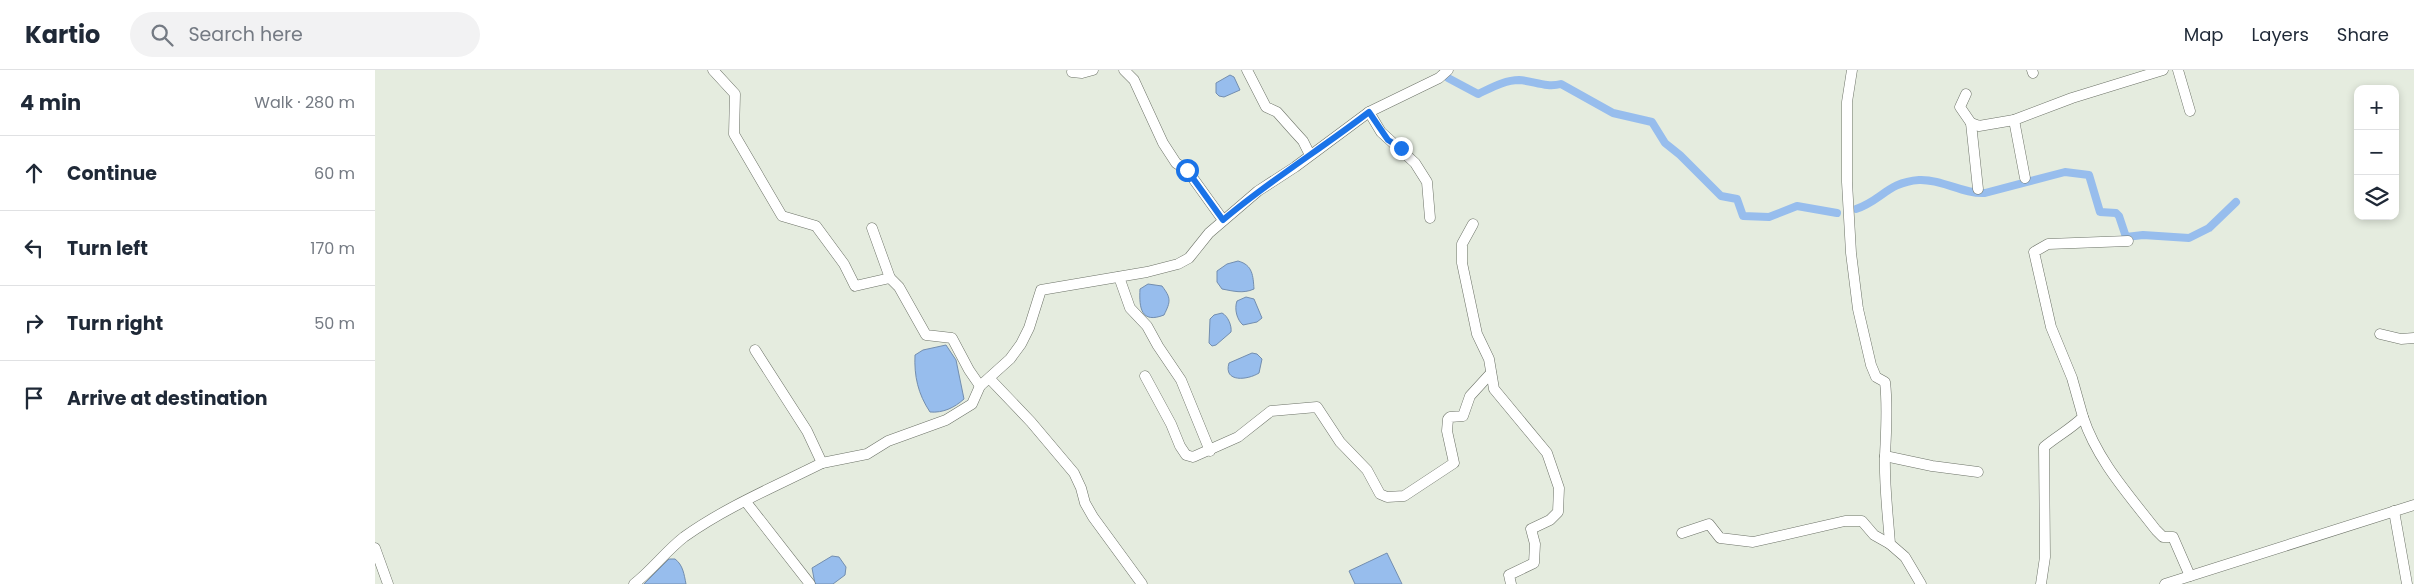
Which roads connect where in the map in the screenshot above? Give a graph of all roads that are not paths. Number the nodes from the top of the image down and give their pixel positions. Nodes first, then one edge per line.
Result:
1 (713, 70) edge
2 (1093, 70) edge
3 (1125, 70) edge
4 (1247, 70) edge
5 (1448, 70) edge
6 (1852, 70) edge
7 (2163, 70) edge
8 (2178, 70) edge
9 (1072, 72) dead end
10 (1966, 94) dead end
11 (1369, 112) junction
12 (2190, 112) dead end
13 (2014, 120) junction
14 (1971, 123) junction
15 (1310, 155) junction
16 (2025, 178) dead end
17 (1978, 189) dead end
18 (1430, 218) dead end
19 (1223, 220) junction
20 (1473, 224) dead end
21 (871, 228) dead end
22 (2128, 241) dead end
23 (1119, 277) junction
24 (890, 278) junction
25 (2380, 334) dead end
26 (2414, 338) edge
27 (755, 350) dead end
28 (1491, 374) junction
29 (1145, 376) dead end
30 (990, 379) junction
31 (980, 386) junction
32 (2083, 417) junction
33 (1210, 451) junction
34 (1885, 456) junction
35 (822, 462) junction
36 (1977, 472) dead end
37 (746, 502) junction
38 (2414, 505) edge
39 (2395, 511) junction
40 (1682, 533) dead end
41 (1890, 544) junction
42 (375, 548) edge
43 (2190, 576) junction
44 (388, 584) edge
45 (634, 584) edge
46 (809, 584) edge
47 (1142, 584) edge
48 (1511, 584) edge
49 (1921, 584) edge
50 (2041, 584) edge
51 (2165, 584) edge
52 (2407, 584) edge

1 - 24 street
2 - 9 street
3 - 19 street
4 - 15 street
5 - 11 street
6 - 34 street
7 - 13 street
8 - 12 street
10 - 14 street
11 - 15 street
11 - 18 street
13 - 14 street
13 - 16 street
14 - 17 street
15 - 19 street
19 - 23 street
20 - 28 street
21 - 24 street
22 - 32 street
23 - 30 street
23 - 33 street
24 - 31 street
25 - 26 street
27 - 35 street
28 - 33 street
28 - 48 street
29 - 33 street
30 - 31 street
30 - 47 street
31 - 35 street
32 - 43 street
32 - 50 street
34 - 36 street
34 - 41 street
35 - 37 street
37 - 45 street
37 - 46 street
38 - 39 street
39 - 43 street
39 - 52 street
40 - 41 street
41 - 49 street
42 - 44 street
43 - 51 street

